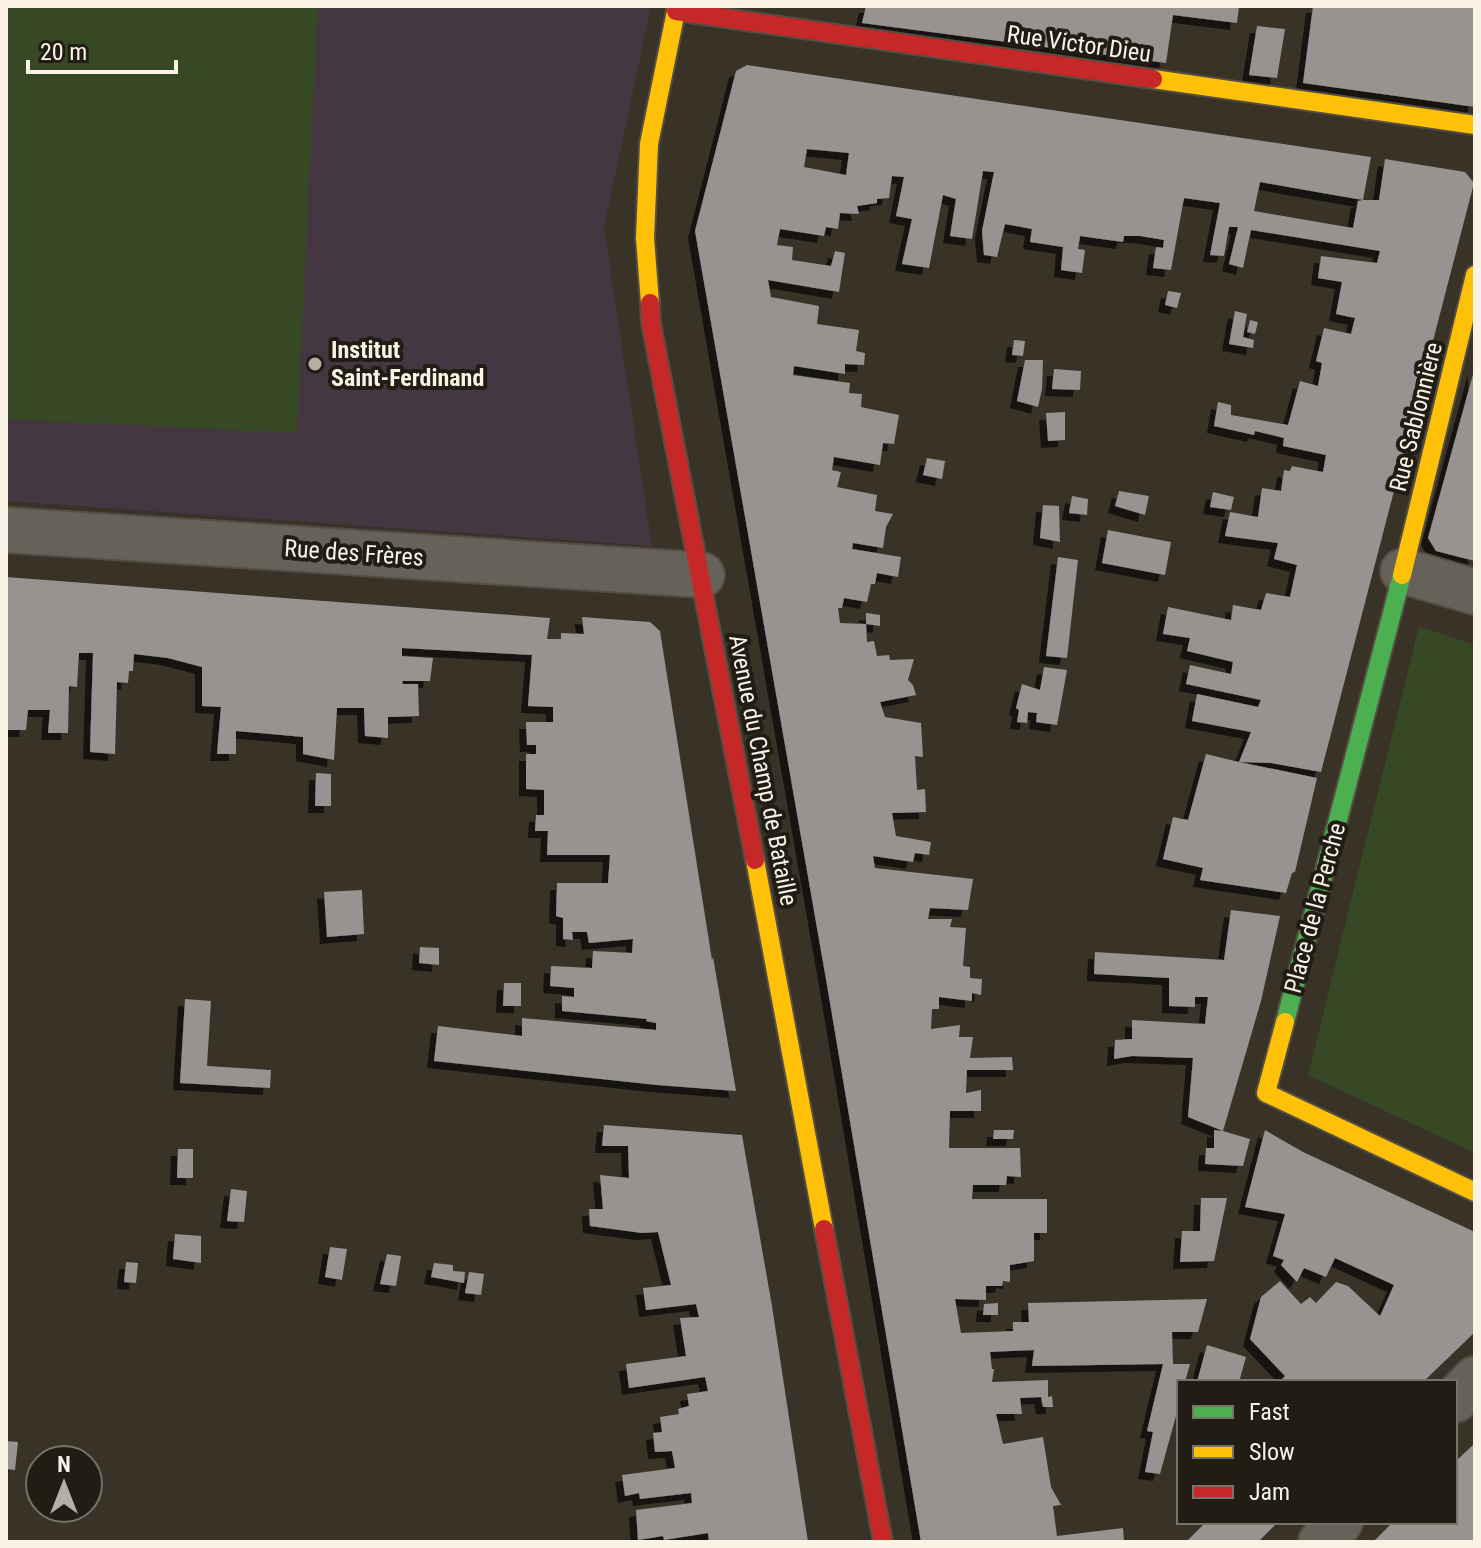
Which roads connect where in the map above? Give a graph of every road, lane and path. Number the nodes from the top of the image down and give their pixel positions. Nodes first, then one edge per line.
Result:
1 (677, 8) edge
2 (1475, 125) edge
3 (1475, 275) edge
4 (6, 530) edge
5 (1403, 571) junction
6 (702, 575) junction
7 (1475, 592) edge
8 (1475, 1192) edge
9 (1475, 1379) edge
10 (1457, 1398) edge
11 (1338, 1524) edge
12 (883, 1542) edge
13 (1321, 1542) edge

1 - 2 street, Rue Victor Dieu
1 - 6 street, Avenue du Champ de Bataille
3 - 5 street, Rue Sablonnière
4 - 6 street, Rue des Frères
5 - 7 street
5 - 8 street, Place de la Perche
6 - 12 street, Avenue du Champ de Bataille
9 - 10 street
11 - 13 street

